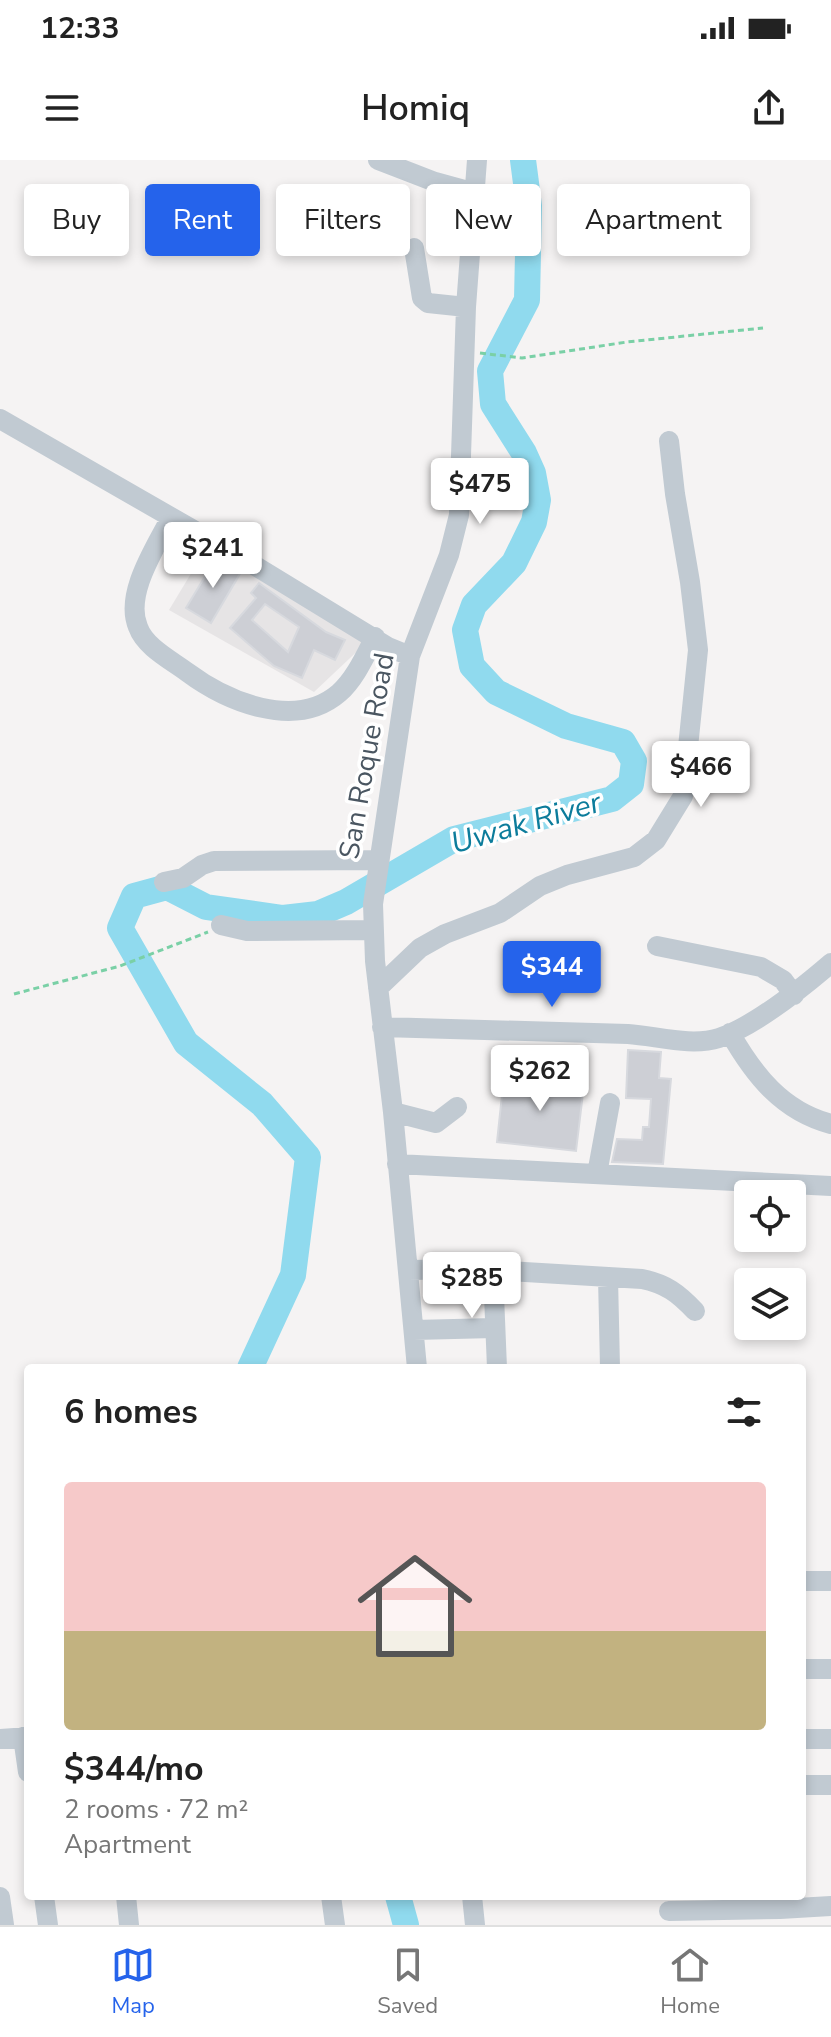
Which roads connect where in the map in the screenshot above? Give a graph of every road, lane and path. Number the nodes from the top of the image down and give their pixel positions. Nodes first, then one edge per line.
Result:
1 (378, 160) edge
2 (477, 160) edge
3 (398, 164) edge
4 (442, 184) edge
5 (476, 184) edge
6 (414, 248) dead end
7 (470, 256) edge
8 (466, 307) junction
9 (763, 328) dead end
10 (480, 353) dead end
11 (0, 419) edge
12 (669, 441) dead end
13 (170, 519) junction
14 (375, 637) junction
15 (410, 656) junction
16 (376, 869) junction
17 (164, 882) dead end
18 (221, 925) joint
19 (374, 930) junction
20 (657, 946) dead end
21 (831, 963) edge
22 (378, 988) junction
23 (14, 994) dead end
24 (794, 995) junction
25 (382, 1027) junction
26 (730, 1033) junction
27 (610, 1103) dead end
28 (457, 1107) dead end
29 (393, 1112) junction
30 (831, 1124) edge
31 (397, 1164) junction
32 (597, 1174) junction
33 (831, 1186) edge
34 (408, 1270) junction
35 (493, 1271) junction
36 (608, 1277) junction
37 (695, 1311) dead end
38 (494, 1328) junction
39 (414, 1330) junction
40 (417, 1364) edge
41 (497, 1364) edge
42 (610, 1364) edge
43 (806, 1581) edge
44 (831, 1581) edge
45 (806, 1669) edge
46 (831, 1669) edge
47 (24, 1737) edge
48 (0, 1739) edge
49 (806, 1739) edge
50 (831, 1739) edge
51 (806, 1785) edge
52 (831, 1785) edge
53 (0, 1897) edge
54 (45, 1900) edge
55 (126, 1900) edge
56 (332, 1900) edge
57 (472, 1900) edge
58 (831, 1906) edge
59 (780, 1910) edge
60 (669, 1911) dead end
61 (4, 1925) edge
62 (48, 1925) edge
63 (129, 1925) edge
64 (335, 1925) edge
65 (475, 1925) edge

1 - 3 street
2 - 5 street, San Roque Road
3 - 4 street
6 - 8 street
7 - 8 street, San Roque Road
8 - 15 street, San Roque Road
9 - 10 path
11 - 13 street
12 - 22 street
13 - 14 street
13 - 14 street
14 - 15 street
15 - 16 street, San Roque Road
16 - 17 street
16 - 19 street, San Roque Road
18 - 19 street
18 - 23 path
19 - 22 street, San Roque Road
20 - 24 street
21 - 24 street
22 - 25 street, San Roque Road
24 - 26 street
25 - 26 street
25 - 29 street, San Roque Road
26 - 30 street
27 - 32 street
28 - 29 street
29 - 31 street, San Roque Road
31 - 32 street
31 - 34 street, San Roque Road
32 - 33 street
34 - 35 street
34 - 39 street, San Roque Road
35 - 36 street
35 - 38 street
36 - 37 street
36 - 42 street
38 - 39 street
38 - 41 street
39 - 40 street, San Roque Road
43 - 44 street
45 - 46 street
47 - 48 street
49 - 50 street
51 - 52 street
53 - 61 street
54 - 62 street
55 - 63 street
56 - 64 street
57 - 65 street
58 - 59 street
59 - 60 street

